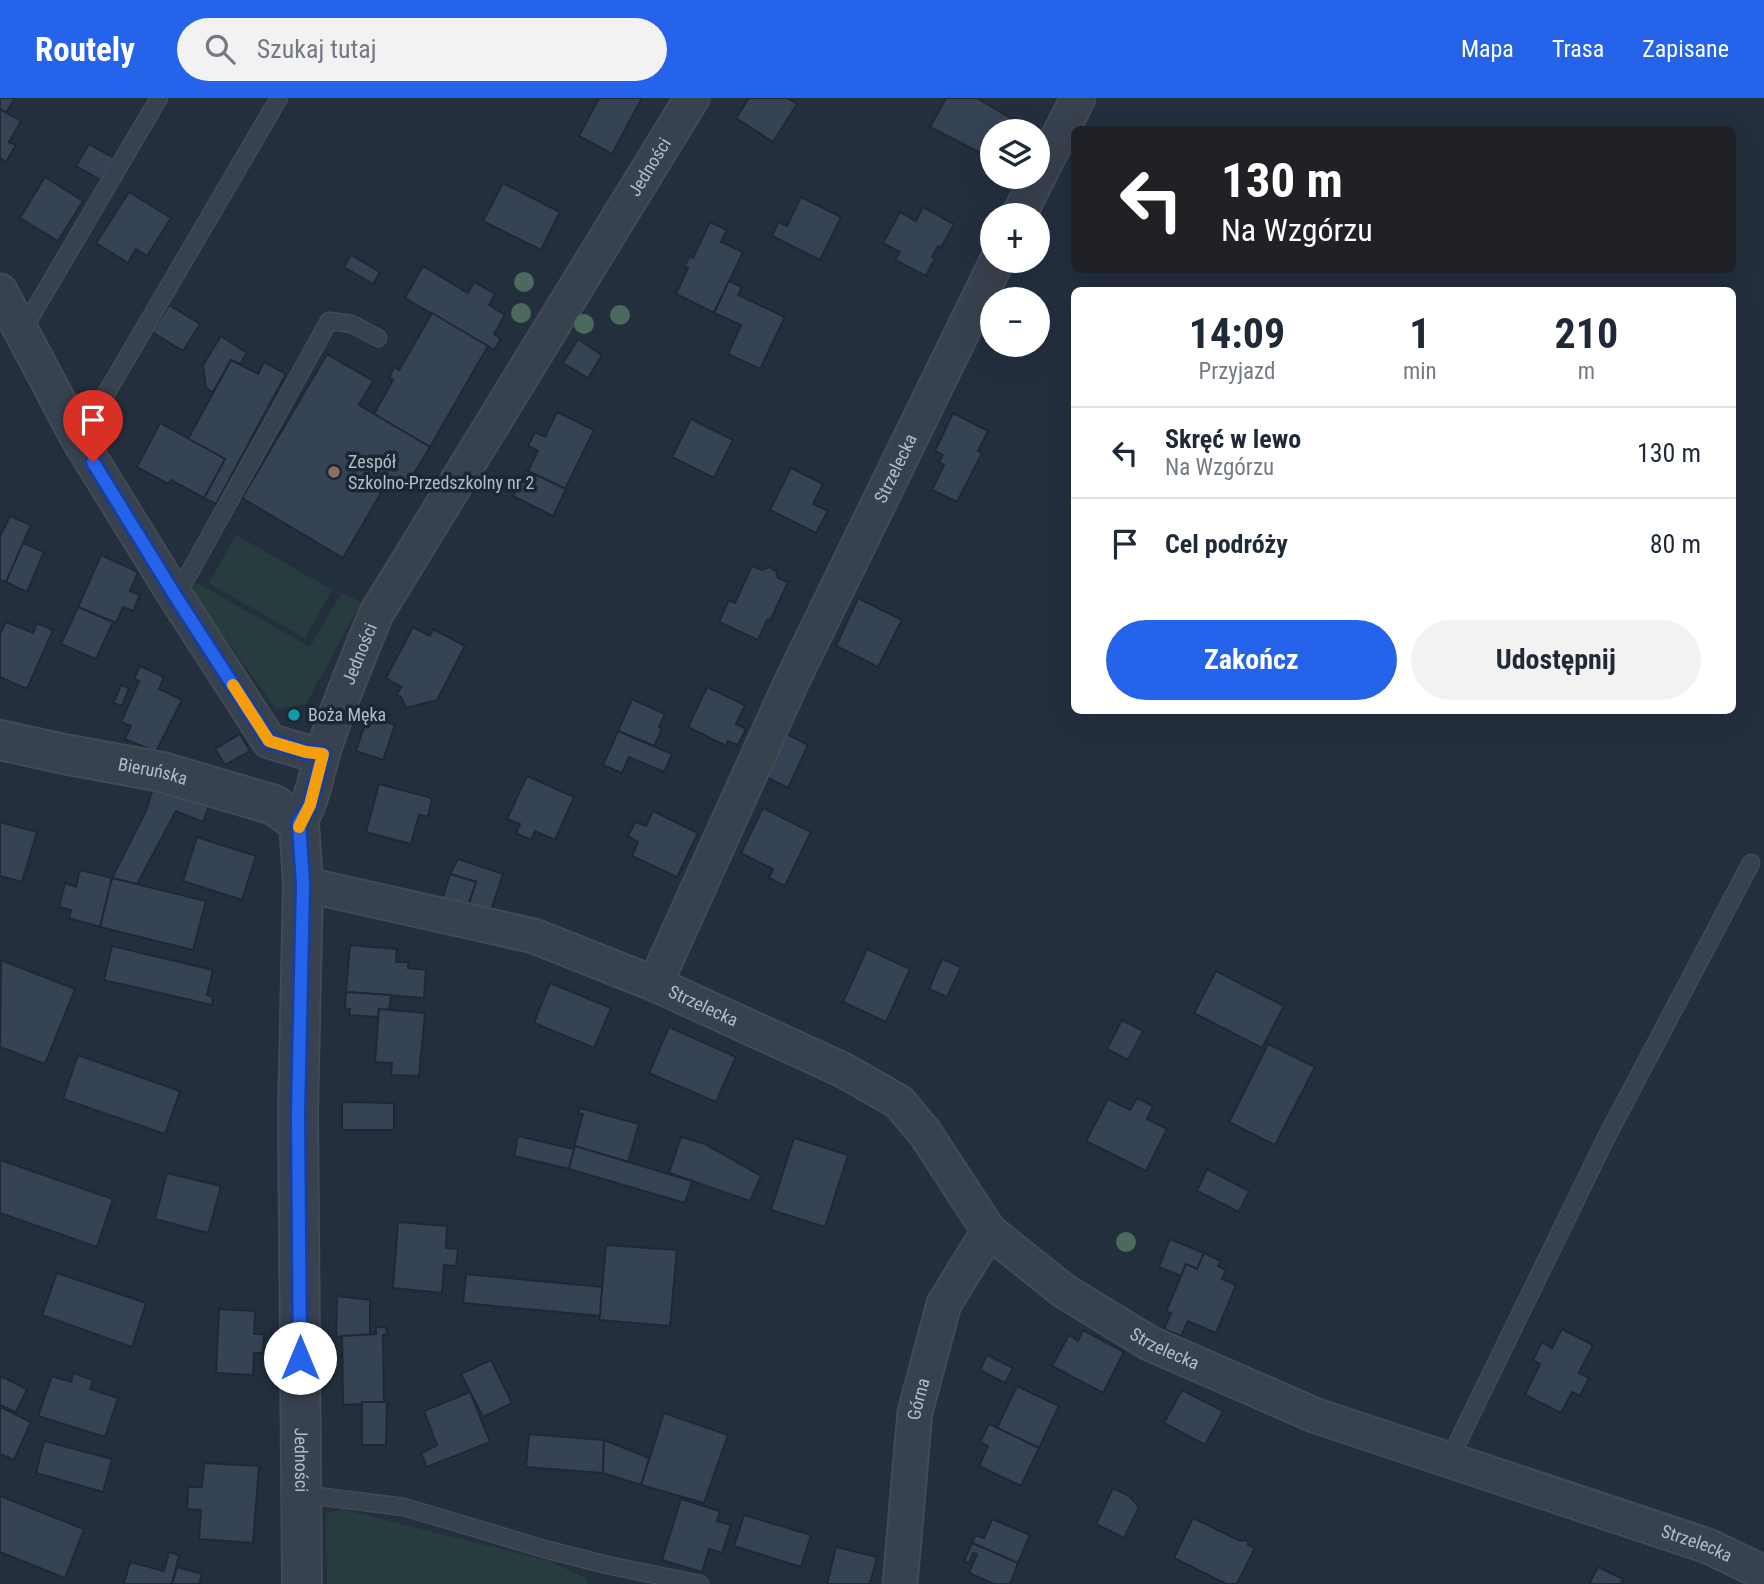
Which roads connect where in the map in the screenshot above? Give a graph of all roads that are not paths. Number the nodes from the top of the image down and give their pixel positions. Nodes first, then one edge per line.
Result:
1 (159, 98) edge
2 (279, 98) edge
3 (692, 98) edge
4 (1078, 98) edge
5 (1025, 203) edge
6 (991, 273) edge
7 (0, 291) edge
8 (21, 332) junction
9 (378, 338) dead end
10 (79, 439) junction
11 (176, 597) junction
12 (0, 740) edge
13 (323, 754) junction
14 (299, 823) junction
15 (1751, 863) dead end
16 (303, 884) junction
17 (655, 984) junction
18 (989, 1231) junction
19 (1449, 1460) junction
20 (301, 1494) junction
21 (1764, 1573) edge
22 (302, 1584) edge
23 (700, 1584) edge
24 (900, 1584) edge

1 - 8 lane
2 - 10 lane
3 - 13 street, Jedności
4 - 5 street
6 - 17 street, Strzelecka
7 - 8 street
8 - 10 street
9 - 11 lane
10 - 11 street
11 - 13 street
12 - 14 street, Bieruńska
13 - 14 street, Jedności
14 - 16 street, Jedności
15 - 19 lane
16 - 17 street, Strzelecka
16 - 20 street, Jedności
17 - 18 street, Strzelecka
18 - 19 street, Strzelecka
18 - 24 street, Górna
19 - 21 street, Strzelecka
20 - 22 street, Jedności
20 - 23 lane

